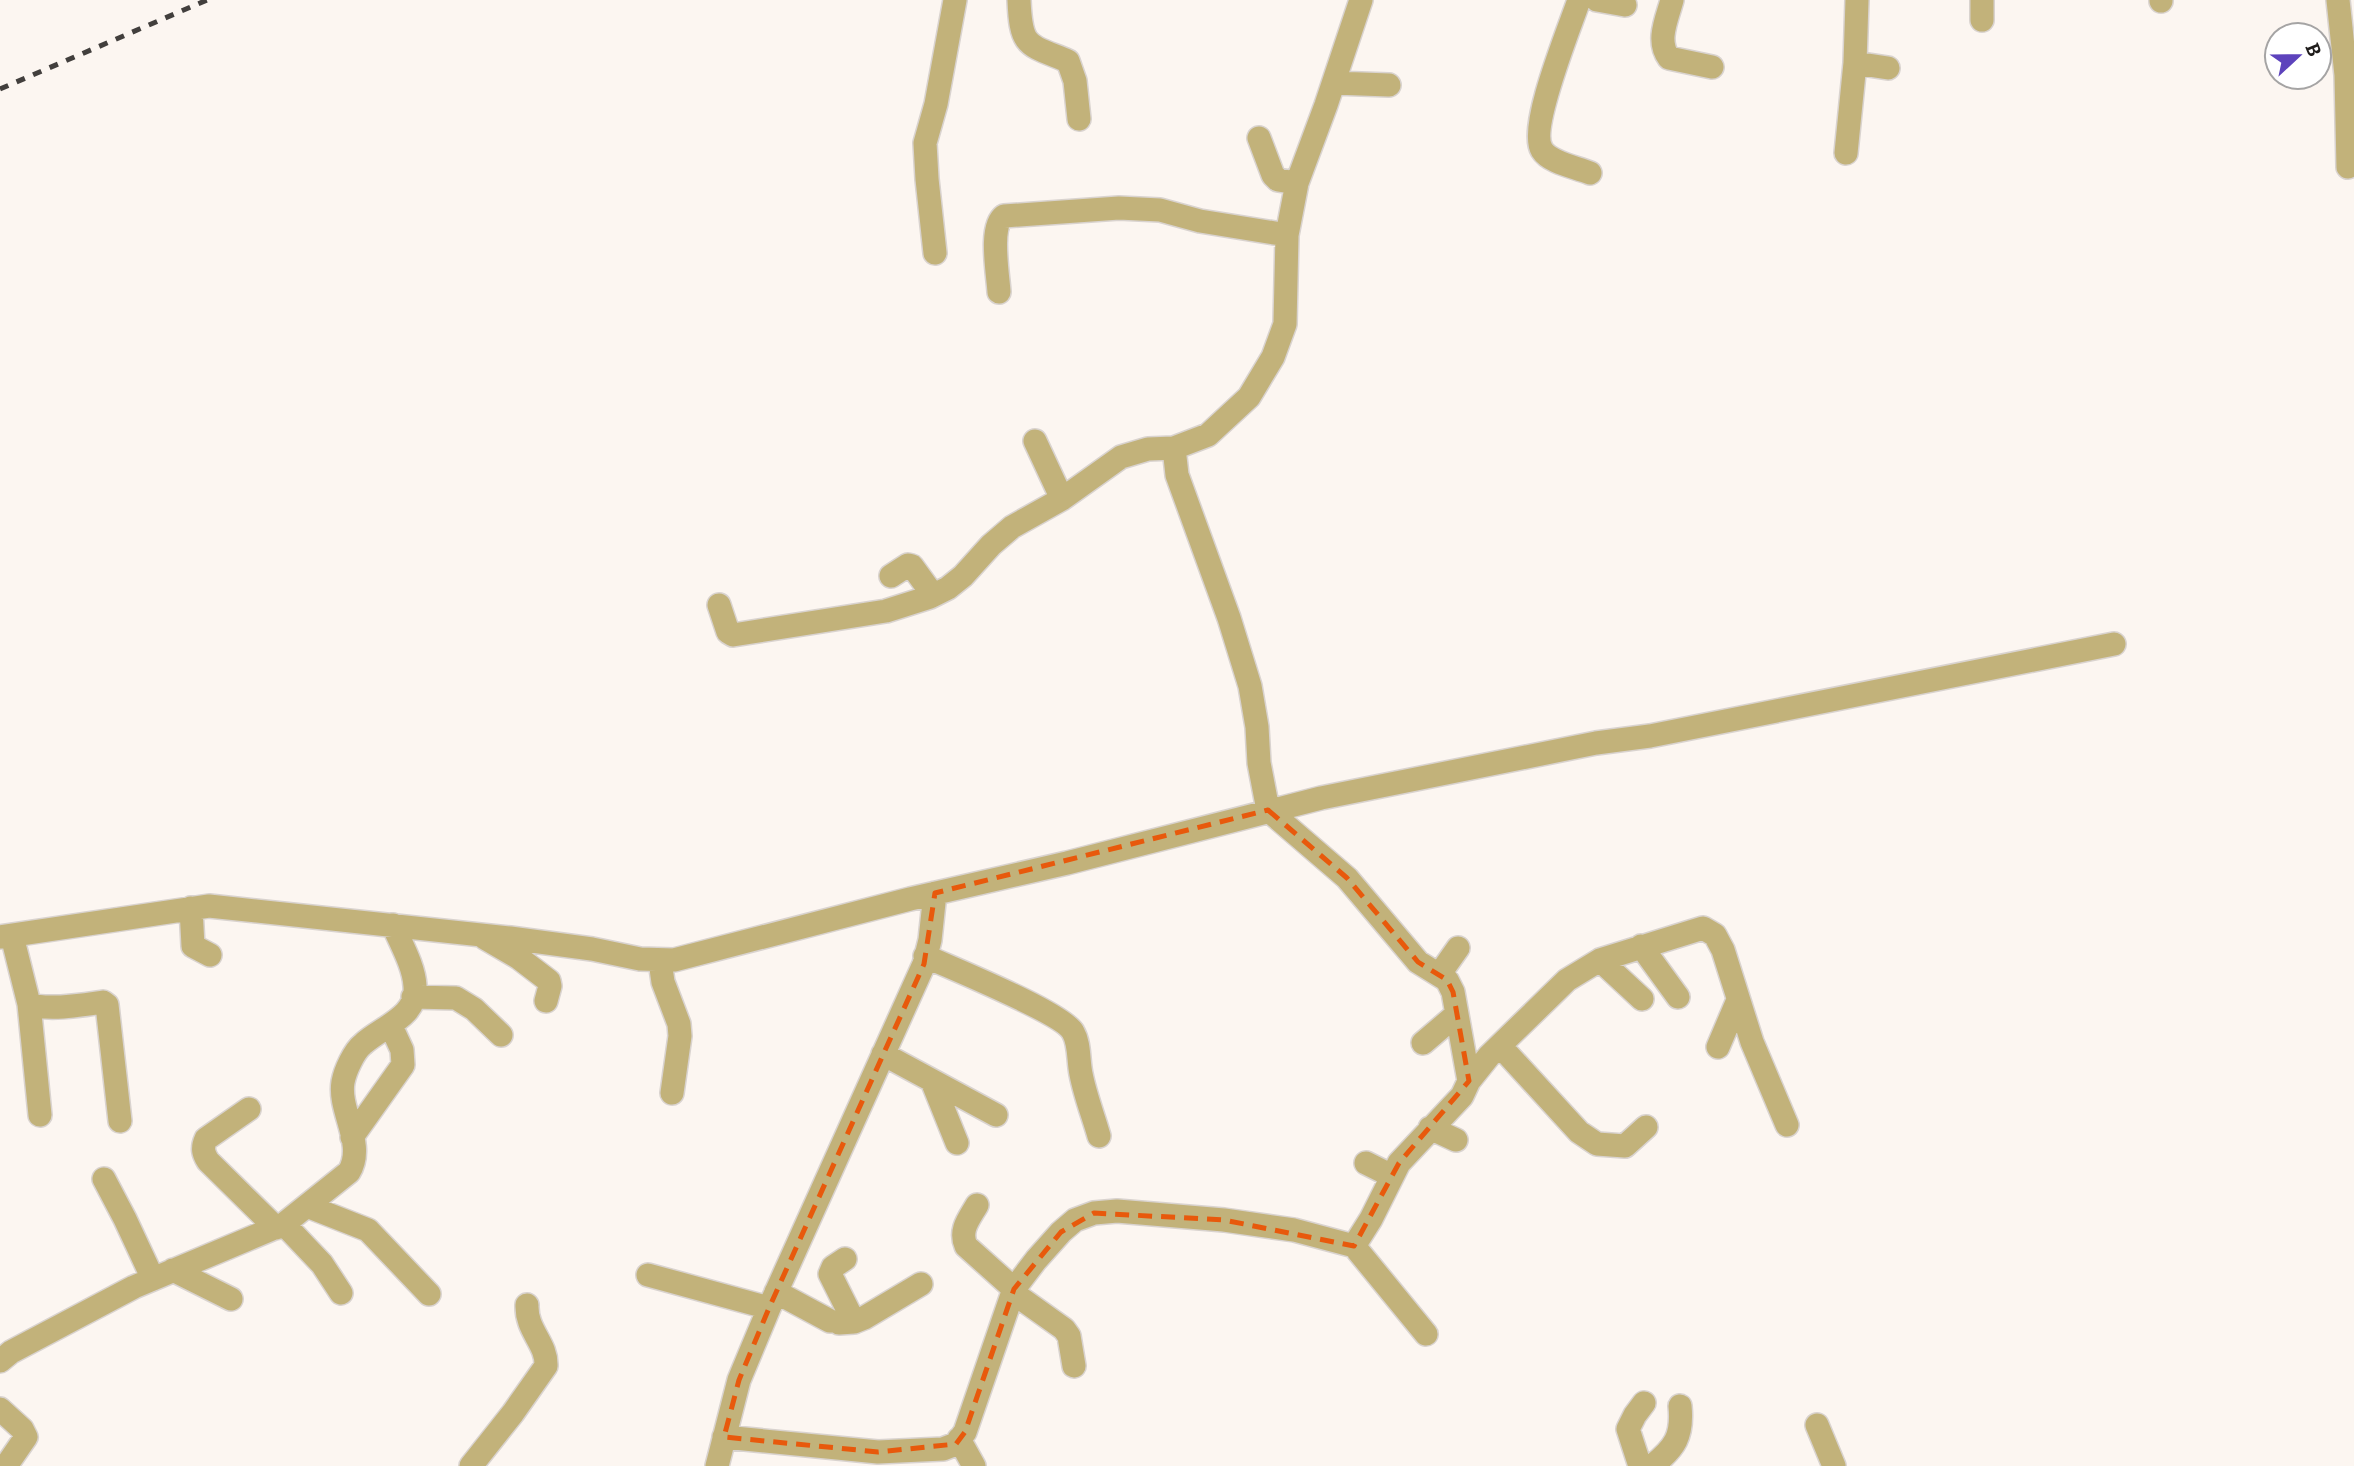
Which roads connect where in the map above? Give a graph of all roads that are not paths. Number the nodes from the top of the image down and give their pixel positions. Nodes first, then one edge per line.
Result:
1 (955, 0) edge
2 (1019, 0) edge
3 (1361, 0) edge
4 (1579, 0) edge
5 (1597, 0) edge
6 (1672, 0) edge
7 (1857, 0) edge
8 (2338, 0) edge
9 (1625, 5) dead end
10 (2348, 31) edge
11 (1855, 62) junction
12 (1712, 67) dead end
13 (1888, 68) dead end
14 (1334, 83) junction
15 (1389, 85) dead end
16 (1079, 119) dead end
17 (1259, 138) dead end
18 (1846, 153) dead end
19 (2348, 167) dead end
20 (1590, 173) dead end
21 (1297, 183) junction
22 (1287, 235) junction
23 (935, 253) dead end
24 (999, 292) dead end
25 (1035, 441) dead end
26 (1174, 448) junction
27 (1062, 499) junction
28 (891, 576) dead end
29 (933, 595) junction
30 (719, 605) dead end
31 (2114, 644) dead end
32 (1268, 810) junction
33 (935, 893) junction
34 (191, 908) junction
35 (393, 925) junction
36 (479, 934) junction
37 (6, 937) edge
38 (1641, 946) junction
39 (1458, 948) dead end
40 (210, 955) dead end
41 (925, 956) junction
42 (1600, 960) junction
43 (660, 961) junction
44 (1439, 975) junction
45 (1678, 996) dead end
46 (413, 997) junction
47 (1642, 999) dead end
48 (1738, 1000) junction
49 (546, 1001) dead end
50 (29, 1004) junction
51 (1457, 1014) junction
52 (391, 1026) junction
53 (501, 1035) dead end
54 (1423, 1043) dead end
55 (1718, 1047) dead end
56 (1500, 1048) junction
57 (883, 1054) junction
58 (932, 1080) junction
59 (1469, 1081) junction
60 (672, 1093) dead end
61 (249, 1109) dead end
62 (40, 1115) dead end
63 (996, 1115) dead end
64 (120, 1121) dead end
65 (1787, 1125) dead end
66 (1646, 1127) dead end
67 (1430, 1128) junction
68 (1099, 1136) dead end
69 (352, 1137) junction
70 (1456, 1140) dead end
71 (957, 1143) dead end
72 (1366, 1163) dead end
73 (1392, 1176) junction
74 (104, 1179) dead end
75 (977, 1205) dead end
76 (307, 1206) junction
77 (280, 1226) junction
78 (1354, 1246) junction
79 (845, 1259) dead end
80 (163, 1275) junction
81 (648, 1275) dead end
82 (921, 1284) dead end
83 (1013, 1291) junction
84 (341, 1293) dead end
85 (429, 1294) dead end
86 (231, 1299) dead end
87 (773, 1300) junction
88 (527, 1305) dead end
89 (841, 1322) junction
90 (1426, 1334) dead end
91 (0, 1361) edge
92 (1074, 1366) dead end
93 (1644, 1404) dead end
94 (1680, 1406) dead end
95 (0, 1409) edge
96 (1817, 1425) dead end
97 (724, 1437) junction
98 (959, 1438) junction
99 (6, 1466) edge
100 (471, 1466) edge
101 (716, 1466) edge
102 (974, 1466) edge
103 (1640, 1466) edge
104 (1652, 1466) edge
105 (1834, 1466) edge

1 - 23 street
2 - 16 street
3 - 14 street
4 - 20 street
5 - 9 street
6 - 12 street
7 - 11 street
8 - 10 street
10 - 19 street
11 - 13 street
11 - 18 street
14 - 15 street
14 - 21 street
17 - 21 street
21 - 22 street
22 - 24 street
22 - 26 street
25 - 27 street
26 - 27 street
26 - 32 street
27 - 29 street
28 - 29 street
29 - 30 street
31 - 32 street
32 - 33 street
32 - 44 street
33 - 41 street
33 - 43 street
34 - 35 street
34 - 37 street
34 - 40 street
35 - 36 street
35 - 46 street
36 - 43 street
36 - 49 street
37 - 50 street
38 - 42 street
38 - 45 street
38 - 48 street
39 - 44 street
41 - 57 street
41 - 68 street
42 - 47 street
42 - 56 street
43 - 60 street
44 - 51 street
46 - 52 street
46 - 53 street
48 - 55 street
48 - 65 street
50 - 62 street
50 - 64 street
51 - 54 street
51 - 59 street
52 - 69 street
52 - 69 street
56 - 59 street
56 - 66 street
57 - 58 street
57 - 87 street
58 - 63 street
58 - 71 street
59 - 67 street
61 - 77 street
67 - 70 street
67 - 73 street
69 - 76 street
72 - 73 street
73 - 78 street
74 - 80 street
75 - 83 street
76 - 77 street
76 - 85 street
77 - 80 street
77 - 84 street
78 - 83 street
78 - 90 street
79 - 89 street
80 - 86 street
80 - 91 street
81 - 87 street
82 - 89 street
83 - 92 street
83 - 98 street
87 - 89 street
87 - 97 street
88 - 100 street
93 - 103 street
94 - 104 street
95 - 99 street
96 - 105 street
97 - 98 street
97 - 101 street
98 - 102 street

